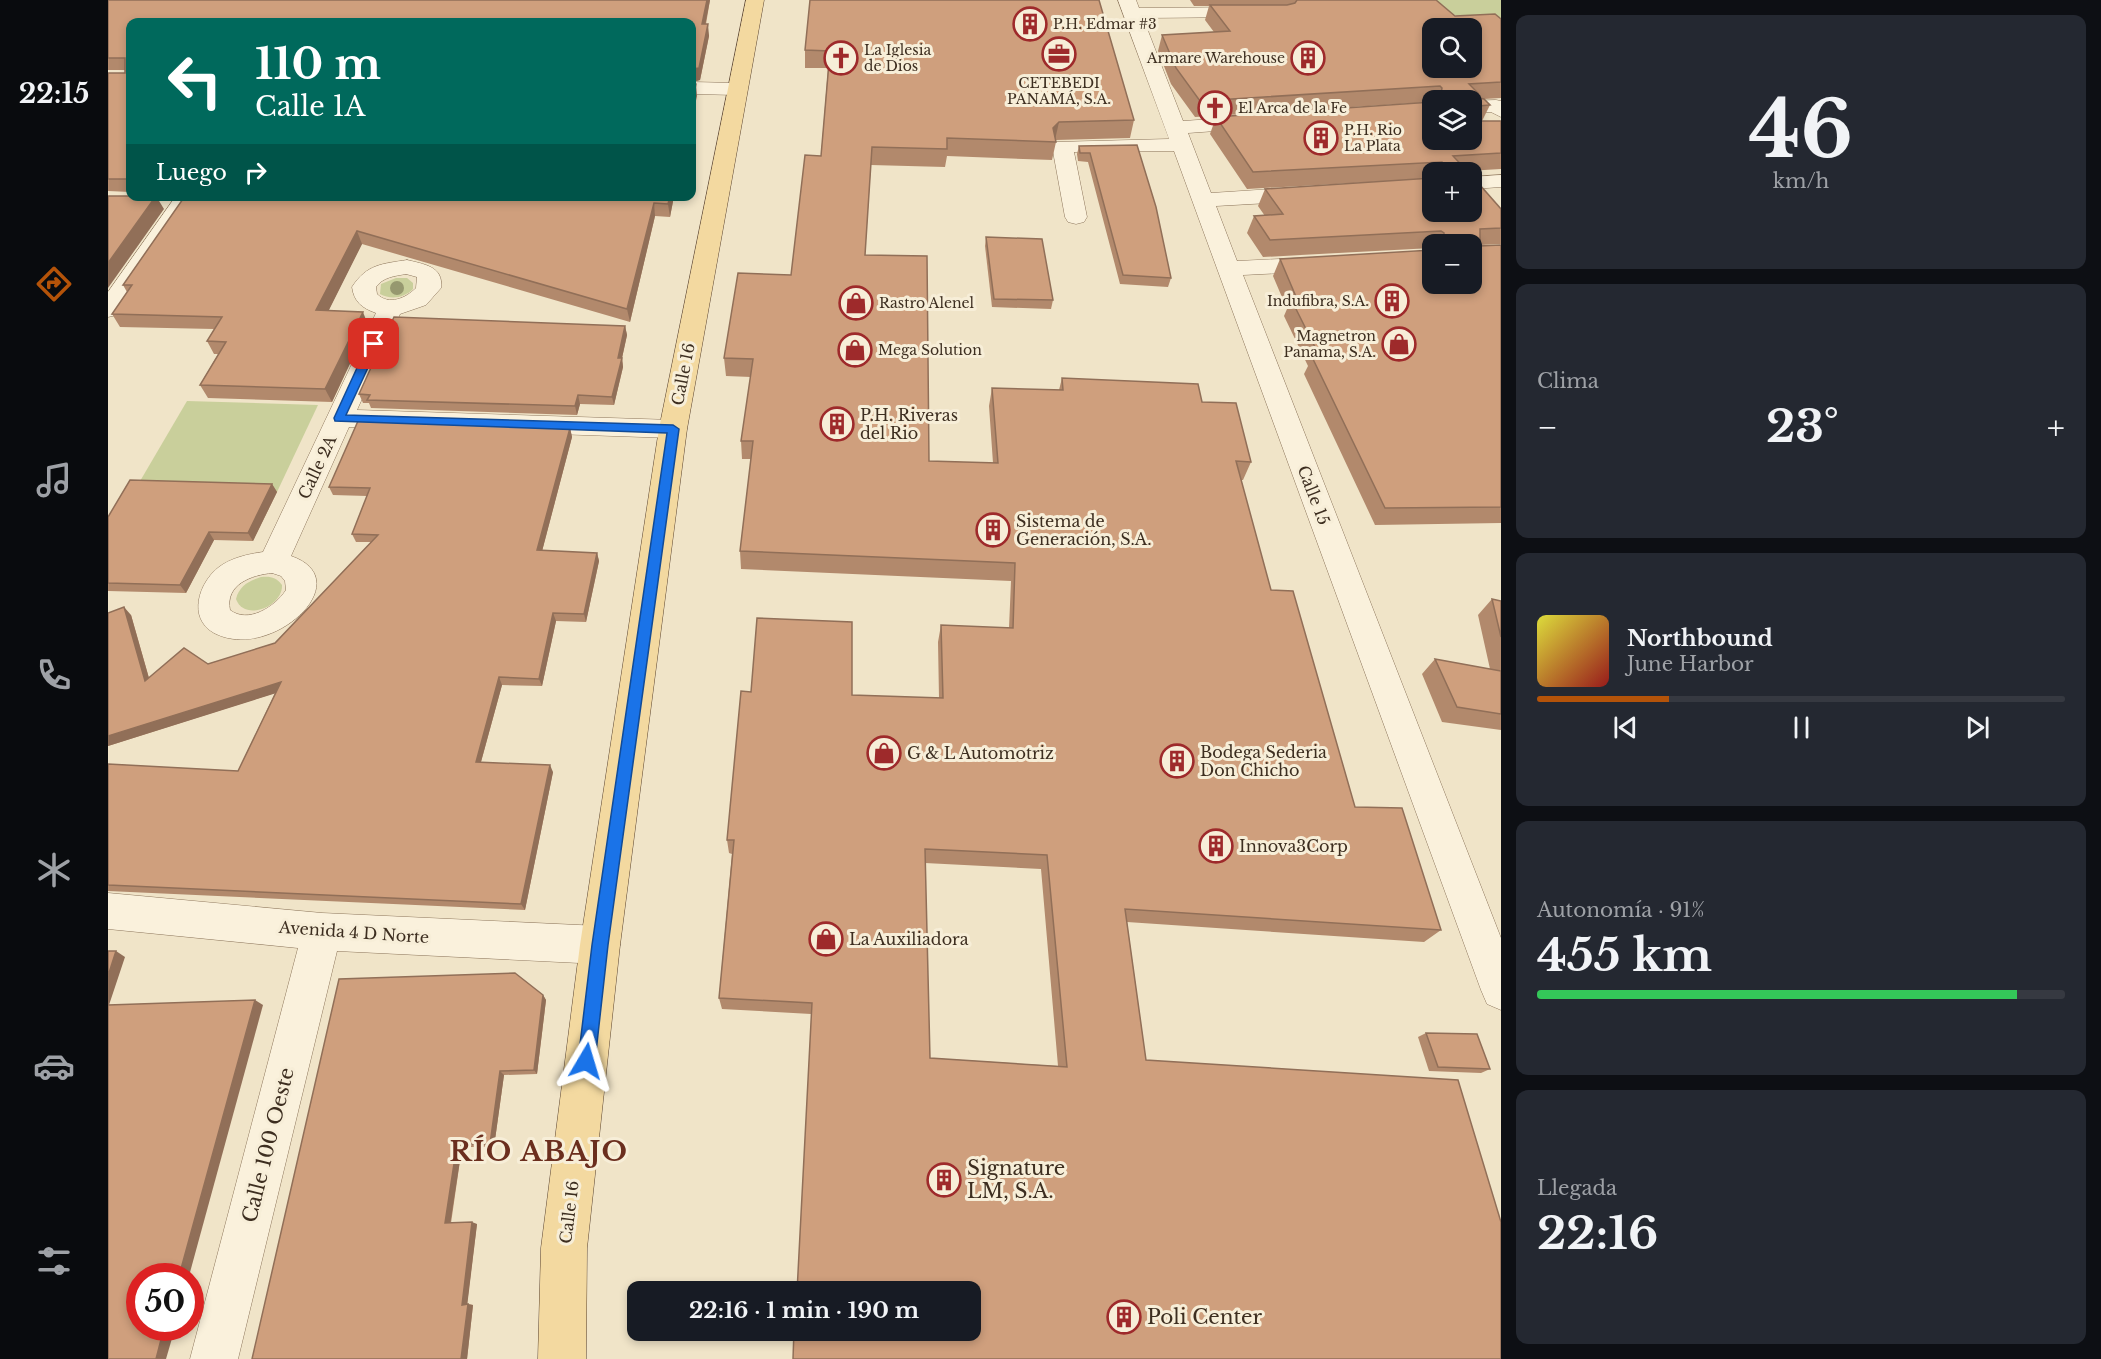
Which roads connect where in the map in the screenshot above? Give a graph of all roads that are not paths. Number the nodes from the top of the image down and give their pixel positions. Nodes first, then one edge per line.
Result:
1 (754, 0) edge
2 (1130, 7) edge
3 (1270, 13) edge
4 (696, 88) edge
5 (737, 89) junction
6 (1482, 107) edge
7 (1501, 111) edge
8 (1271, 121) edge
9 (1178, 136) junction
10 (1501, 181) edge
11 (1482, 182) edge
12 (177, 201) edge
13 (1324, 201) edge
14 (1205, 207) junction
15 (1076, 217) dead end
16 (1349, 262) edge
17 (1229, 269) junction
18 (391, 307) dead end
19 (108, 310) edge
20 (339, 418) junction
21 (673, 429) junction
22 (273, 562) dead end
23 (108, 911) edge
24 (322, 932) junction
25 (600, 945) junction
26 (1501, 990) edge
27 (214, 1359) edge
28 (562, 1359) edge

1 - 5 main road, Calle 16
2 - 3 street
2 - 9 street, Calle 15
4 - 5 street
5 - 21 main road, Calle 16
6 - 7 street
8 - 9 street
9 - 14 street, Calle 15
9 - 15 street
10 - 11 street
12 - 19 street
13 - 14 street
14 - 17 street, Calle 15
16 - 17 street
17 - 26 street, Calle 15
18 - 20 street, Calle 2A
20 - 21 street
20 - 22 street, Calle 2A
21 - 25 main road, Calle 16
23 - 24 street, Avenida 4 D Norte
24 - 25 street, Avenida 4 D Norte
24 - 27 street, Calle 100 Oeste
25 - 28 main road, Calle 16

